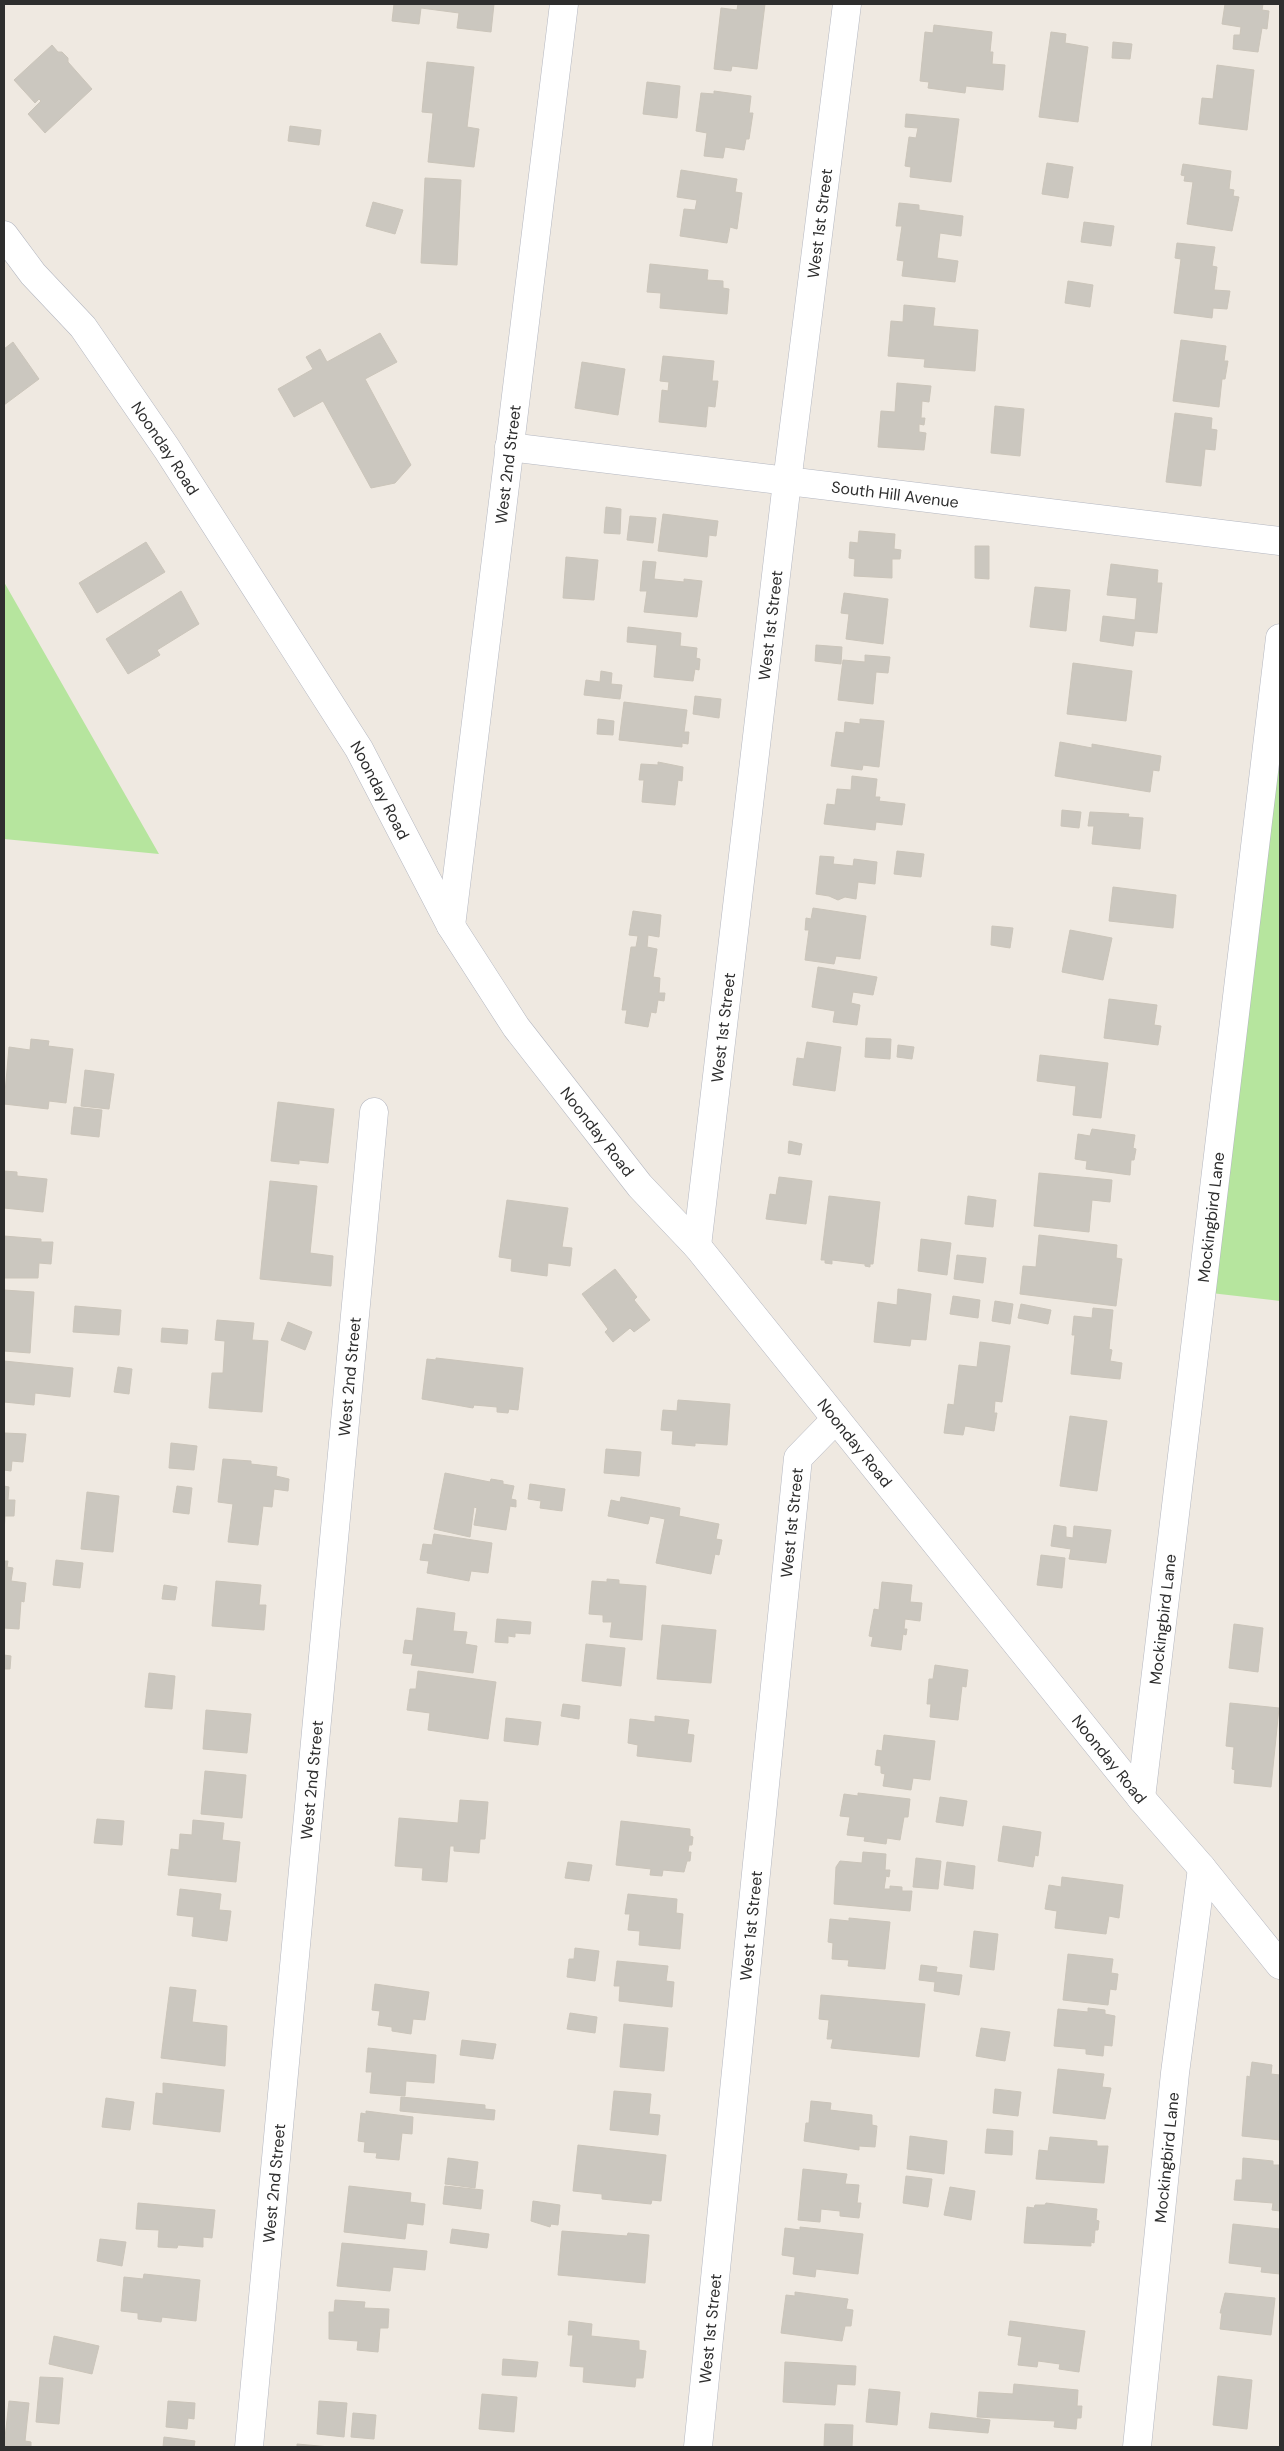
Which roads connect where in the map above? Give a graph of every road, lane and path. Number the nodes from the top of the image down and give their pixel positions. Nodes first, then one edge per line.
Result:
1 (564, 4) edge
2 (847, 4) edge
3 (4, 235) edge
4 (509, 447) junction
5 (787, 482) junction
6 (1280, 541) edge
7 (1280, 638) edge
8 (451, 926) junction
9 (374, 1112) dead end
10 (697, 1246) junction
11 (836, 1419) junction
12 (1141, 1798) junction
13 (1202, 1868) junction
14 (1280, 1965) edge
15 (248, 2447) edge
16 (698, 2447) edge
17 (1137, 2447) edge

1 - 4 street, West 2nd Street
2 - 5 street, West 1st Street
3 - 8 street, Noonday Road
4 - 5 street, South Hill Avenue
4 - 8 street, West 2nd Street
5 - 6 street, South Hill Avenue
5 - 10 street, West 1st Street
7 - 12 street, Mockingbird Lane
8 - 10 street, Noonday Road
9 - 15 street, West 2nd Street
10 - 11 street, Noonday Road
11 - 12 street, Noonday Road
11 - 16 street, West 1st Street
12 - 13 street, Noonday Road
13 - 14 street, Noonday Road
13 - 17 street, Mockingbird Lane

